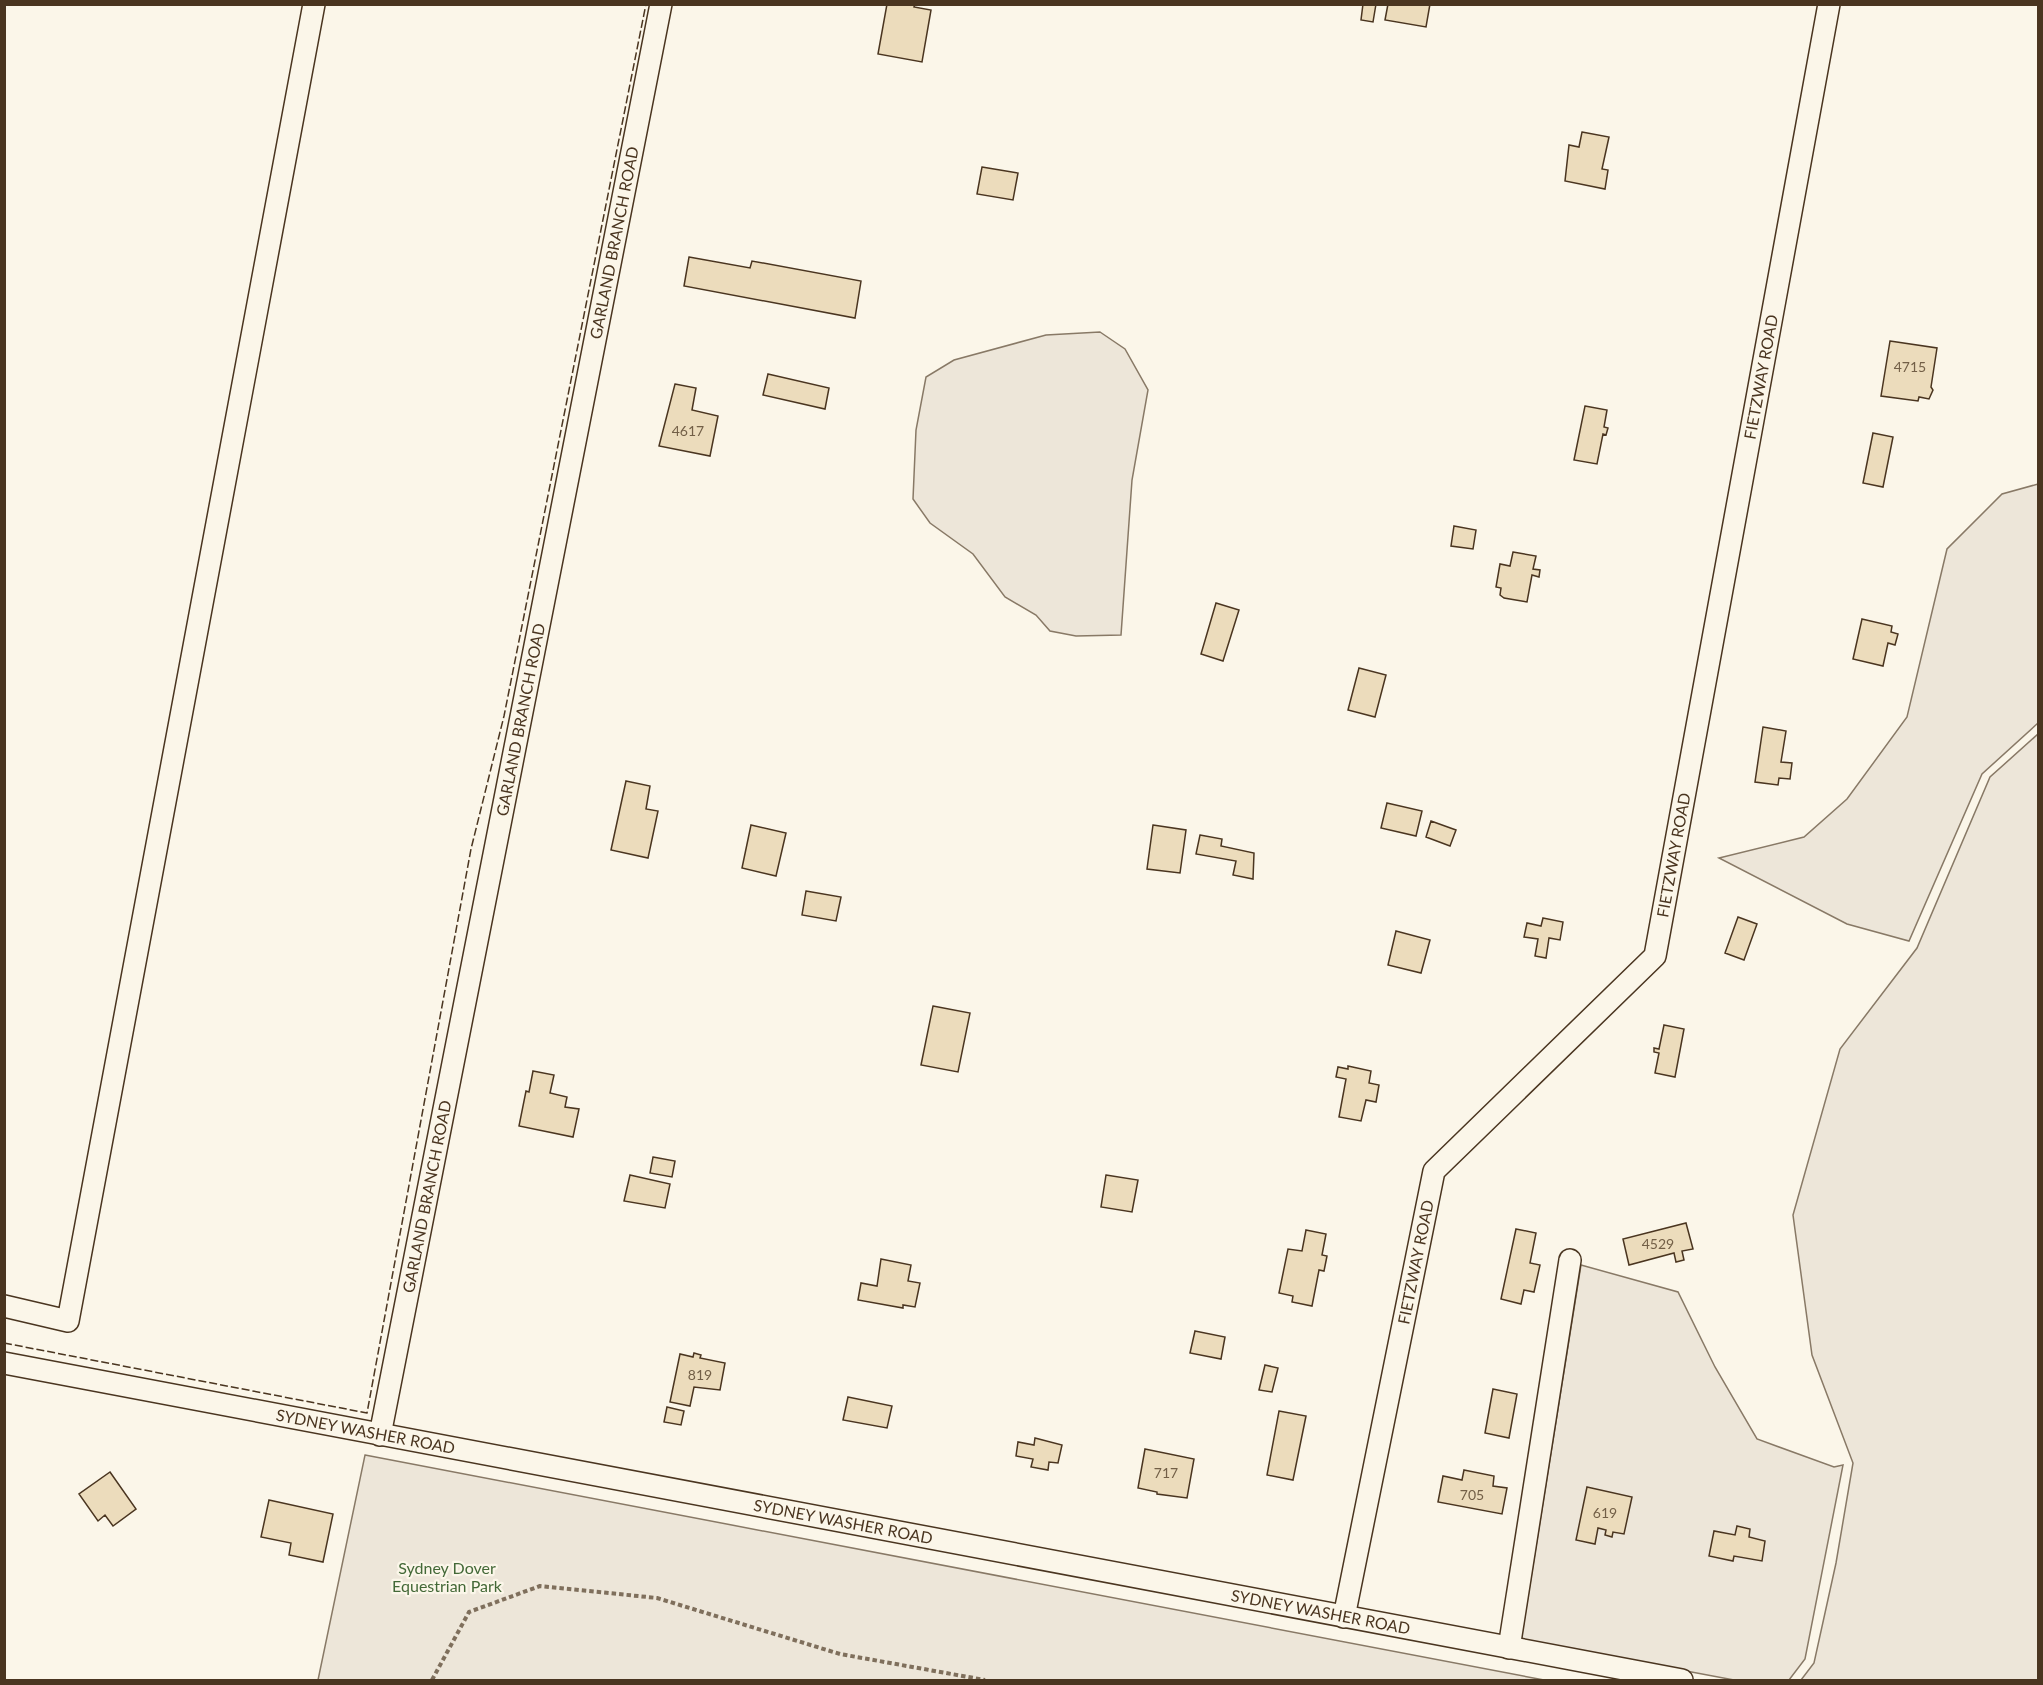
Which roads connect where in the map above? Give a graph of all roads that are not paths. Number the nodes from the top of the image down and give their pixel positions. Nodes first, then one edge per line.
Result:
1 (314, 4) edge
2 (661, 4) edge
3 (1829, 4) edge
4 (1570, 1260) dead end
5 (4, 1306) edge
6 (4, 1363) edge
7 (380, 1435) junction
8 (1344, 1617) junction
9 (1509, 1648) junction
10 (1682, 1680) edge

1 - 5 street
2 - 7 street, GARLAND BRANCH ROAD
3 - 8 street, FIETZWAY ROAD
4 - 9 street
6 - 7 street, SYDNEY WASHER ROAD
7 - 8 street, SYDNEY WASHER ROAD
8 - 9 street, SYDNEY WASHER ROAD
9 - 10 street, SYDNEY WASHER ROAD

